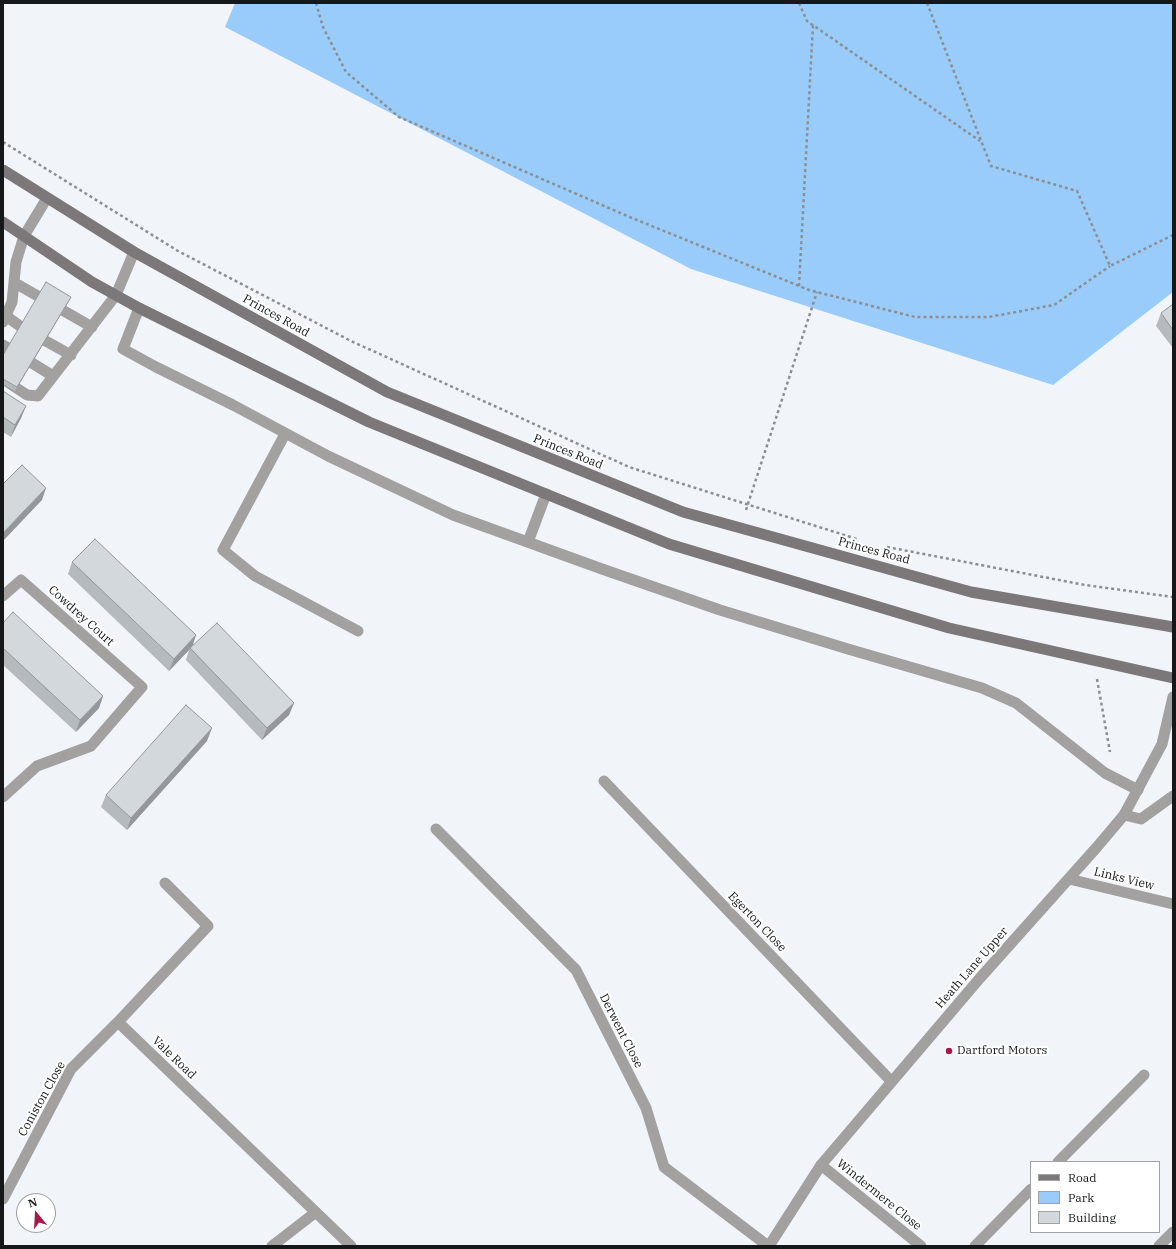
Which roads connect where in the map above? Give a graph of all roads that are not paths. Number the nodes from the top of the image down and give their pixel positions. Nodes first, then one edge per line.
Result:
1 (3, 170) edge
2 (47, 198) junction
3 (3, 222) edge
4 (24, 236) junction
5 (134, 252) junction
6 (15, 283) junction
7 (116, 295) junction
8 (139, 308) junction
9 (5, 319) edge
10 (92, 327) junction
11 (3, 345) edge
12 (71, 355) junction
13 (53, 376) junction
14 (3, 379) edge
15 (285, 434) junction
16 (546, 494) junction
17 (528, 542) junction
18 (3, 596) edge
19 (1173, 627) edge
20 (358, 631) dead end
21 (1173, 678) edge
22 (1173, 697) edge
23 (604, 781) dead end
24 (1138, 790) junction
25 (1173, 796) edge
26 (3, 797) edge
27 (1124, 815) junction
28 (436, 829) dead end
29 (1069, 879) junction
30 (165, 883) dead end
31 (1173, 904) edge
32 (118, 1022) junction
33 (1144, 1075) dead end
34 (891, 1080) junction
35 (1059, 1161) edge
36 (821, 1165) junction
37 (1030, 1190) edge
38 (3, 1199) edge
39 (316, 1212) junction
40 (1173, 1232) edge
41 (272, 1246) edge
42 (352, 1246) edge
43 (769, 1246) edge
44 (921, 1246) edge
45 (975, 1246) edge
46 (1159, 1246) edge

1 - 2 main road, Princes Road
2 - 4 street
2 - 5 main road, Princes Road
3 - 4 main road
4 - 6 street
4 - 7 main road
5 - 7 street
5 - 19 main road, Princes Road
6 - 9 street
6 - 10 street
7 - 8 main road
7 - 10 street
8 - 15 street
8 - 16 main road
9 - 12 street
10 - 12 street
11 - 13 street
12 - 13 street
13 - 14 street
15 - 17 street
15 - 20 street
16 - 17 street
16 - 21 main road
17 - 24 street
18 - 26 street, Cowdrey Court
22 - 24 street, Heath Lane Upper
23 - 34 street, Egerton Close
24 - 27 street, Heath Lane Upper
25 - 27 street
27 - 29 street, Heath Lane Upper
28 - 43 street, Derwent Close
29 - 31 street, Links View
29 - 34 street, Heath Lane Upper
30 - 32 street
32 - 38 street, Coniston Close
32 - 39 street, Vale Road
33 - 35 street
34 - 36 street, Heath Lane Upper
36 - 43 street, Heath Lane Upper
36 - 44 street, Windermere Close
37 - 45 street
39 - 41 street
39 - 42 street, Vale Road
40 - 46 street

